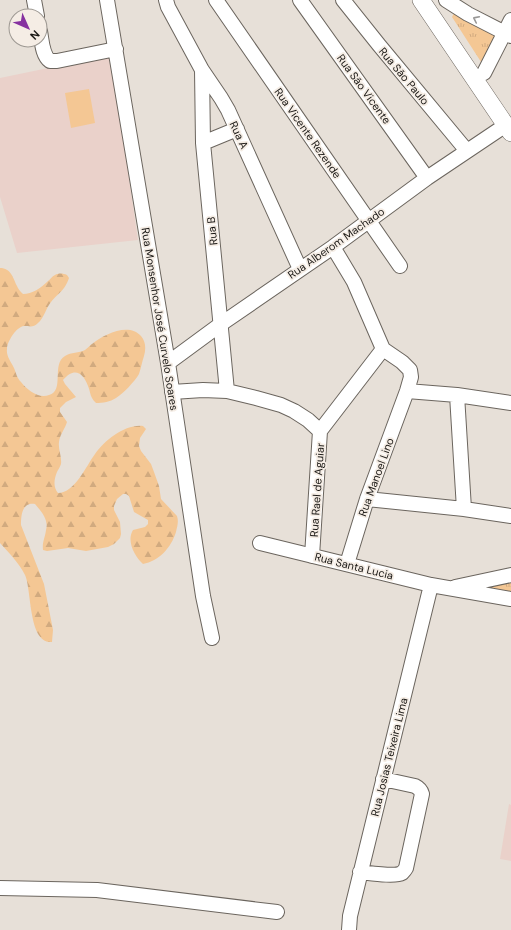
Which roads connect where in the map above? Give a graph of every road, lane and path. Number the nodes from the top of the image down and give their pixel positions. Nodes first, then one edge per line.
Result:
1 (107, 0) edge
2 (216, 0) edge
3 (300, 0) edge
4 (343, 0) edge
5 (421, 0) edge
6 (167, 3) edge
7 (440, 8) edge
8 (509, 29) edge
9 (43, 48) edge
10 (116, 49) junction
11 (202, 70) junction
12 (481, 78) junction
13 (509, 124) edge
14 (236, 129) junction
15 (203, 143) junction
16 (467, 151) junction
17 (427, 178) junction
18 (368, 221) junction
19 (333, 247) junction
20 (400, 266) dead end
21 (300, 269) junction
22 (221, 324) junction
23 (383, 349) junction
24 (168, 363) junction
25 (227, 391) junction
26 (407, 391) junction
27 (172, 392) junction
28 (457, 395) junction
29 (511, 403) edge
30 (320, 431) junction
31 (367, 499) junction
32 (464, 510) junction
33 (511, 516) edge
34 (260, 543) dead end
35 (312, 556) junction
36 (347, 564) junction
37 (511, 575) edge
38 (431, 585) junction
39 (449, 588) junction
40 (511, 599) edge
41 (212, 638) dead end
42 (383, 779) junction
43 (360, 872) junction
44 (0, 888) edge
45 (277, 912) dead end
46 (350, 930) edge

1 - 10 street, Rua Monsenhor José Curvelo Soares
2 - 18 street, Rua Vicente Rezende
3 - 17 street, Rua São Vicente
4 - 16 street, Rua São Paulo
5 - 7 main road
6 - 11 street, Rua A
8 -> 7 street
7 - 12 main road
8 - 12 street
9 - 10 street
10 - 24 street, Rua Monsenhor José Curvelo Soares
11 - 14 street, Rua A
11 - 15 street, Rua B
12 - 13 main road
13 - 16 street, Rua Alberom Machado
14 - 15 street
14 - 21 street, Rua A
15 - 22 street, Rua B
16 - 17 street, Rua Alberom Machado
17 - 18 street, Rua Alberom Machado
18 - 19 street, Rua Alberom Machado
18 - 20 street, Rua Vicente Rezende
19 - 21 street, Rua Alberom Machado
19 - 23 street
21 - 22 street, Rua Alberom Machado
22 - 24 street, Rua Alberom Machado
22 - 25 street, Rua B
23 - 26 street, Rua Manoel Lino
23 - 30 street, Rua Rael de Aguiar
24 - 27 street, Rua Monsenhor José Curvelo Soares
25 - 27 street
25 - 30 street
26 - 28 street
26 - 31 street, Rua Manoel Lino
27 - 41 street, Rua Monsenhor José Curvelo Soares
28 - 29 street
28 - 32 street
30 - 35 street, Rua Rael de Aguiar
31 - 32 street
31 - 36 street, Rua Manoel Lino
32 - 33 street
34 - 35 street, Rua Santa Lucia
35 - 36 street, Rua Santa Lucia
36 - 38 street, Rua Santa Lucia
37 - 39 street
38 - 39 street, Rua Santa Lucia
38 - 42 street, Rua Josias Teixeira Lima
39 - 40 street, Rua Santa Lucia
42 - 43 street, Rua Josias Teixeira Lima
42 - 43 street
43 - 46 street, Rua Josias Teixeira Lima
44 - 45 street

